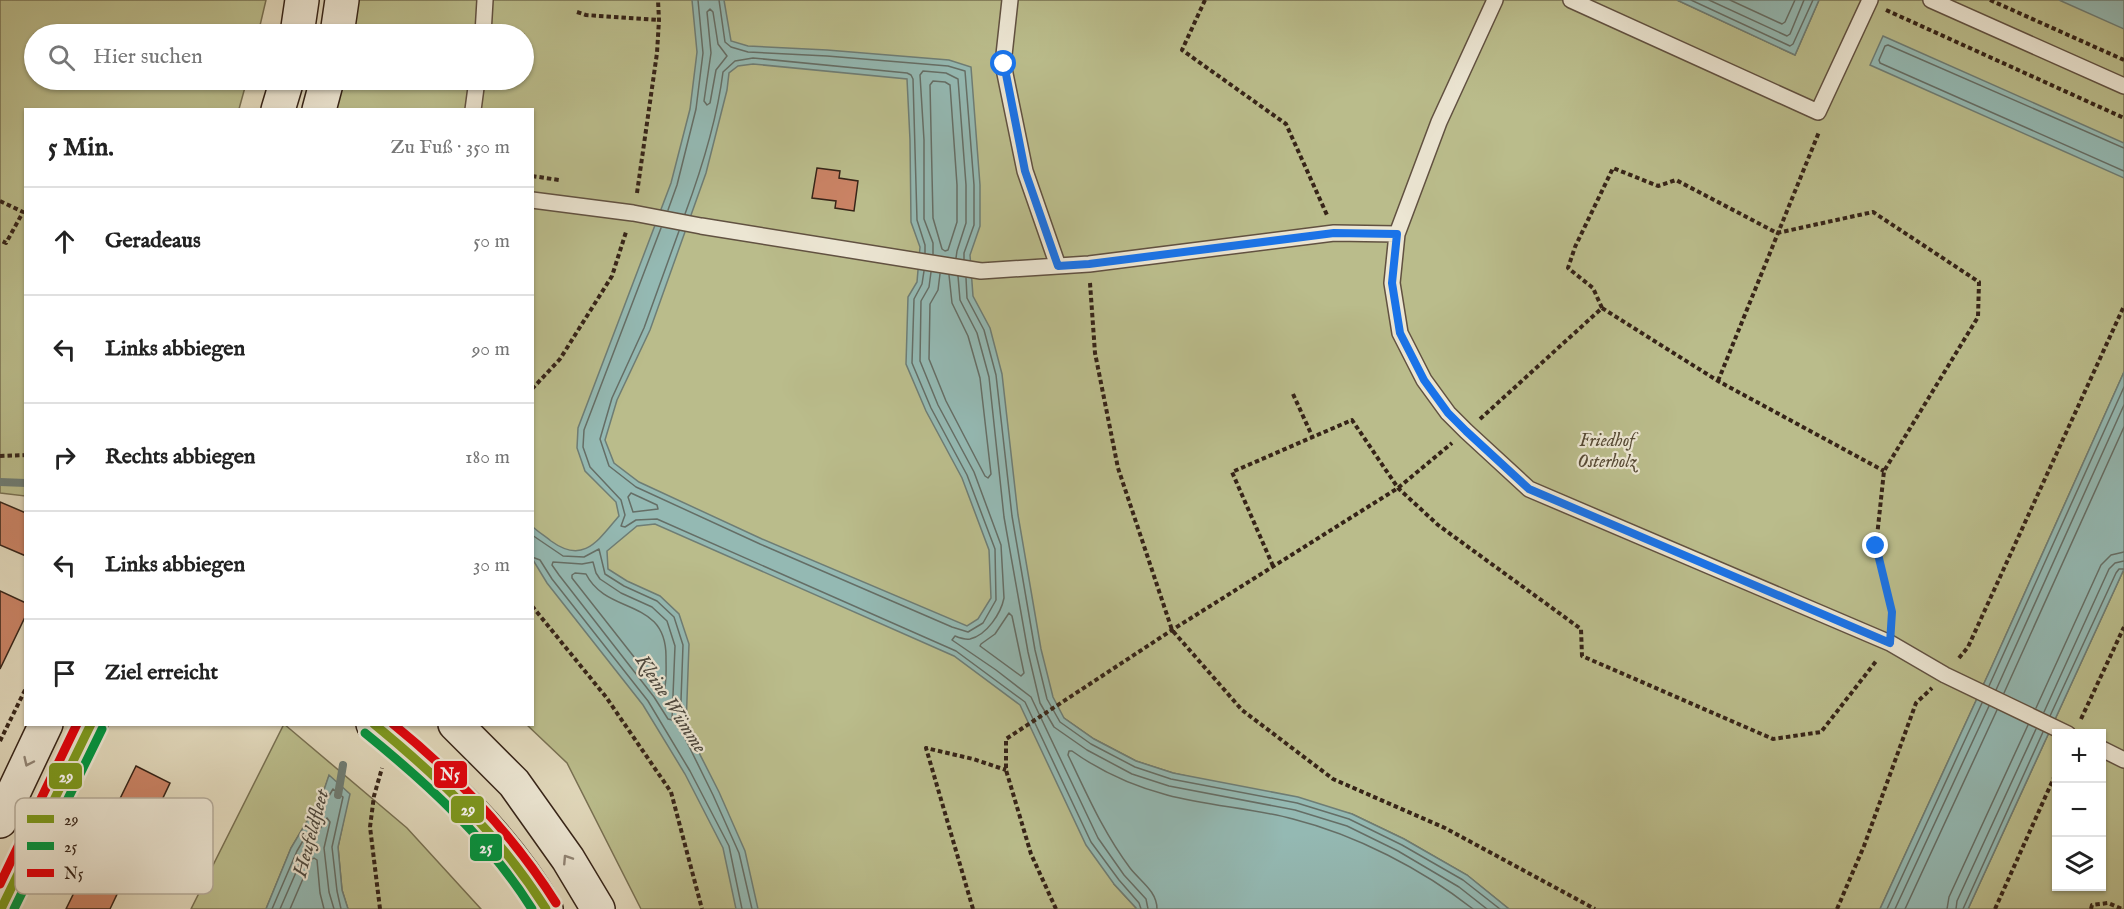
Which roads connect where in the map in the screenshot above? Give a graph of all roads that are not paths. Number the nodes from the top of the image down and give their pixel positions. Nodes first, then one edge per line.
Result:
1 (302, 0) edge
2 (342, 0) edge
3 (485, 0) edge
4 (1011, 0) edge
5 (1495, 0) edge
6 (1571, 0) edge
7 (1931, 0) edge
8 (1869, 1) edge
9 (298, 24) edge
10 (338, 24) edge
11 (484, 24) edge
12 (2124, 86) edge
13 (284, 90) edge
14 (324, 90) edge
15 (476, 90) edge
16 (279, 108) edge
17 (320, 108) edge
18 (473, 108) edge
19 (534, 200) edge
20 (1397, 234) junction
21 (1058, 266) junction
22 (45, 726) edge
23 (90, 726) edge
24 (457, 726) edge
25 (2070, 729) edge
26 (382, 731) edge
27 (2106, 751) edge
28 (2124, 760) edge
29 (55, 798) edge
30 (0, 821) edge
31 (15, 880) edge
32 (1, 909) edge
33 (546, 909) edge
34 (598, 909) edge

1 - 9 main road
2 - 10 main road
3 - 11 lane
4 - 21 lane
5 - 20 lane
6 - 8 lane
7 - 12 lane
13 - 16 main road
14 - 17 main road
15 - 18 lane
19 - 21 lane
20 - 21 lane
20 - 25 lane
22 -> 30 main road
23 - 29 main road
34 -> 24 main road
26 - 33 main road
27 - 28 lane
31 - 32 main road

